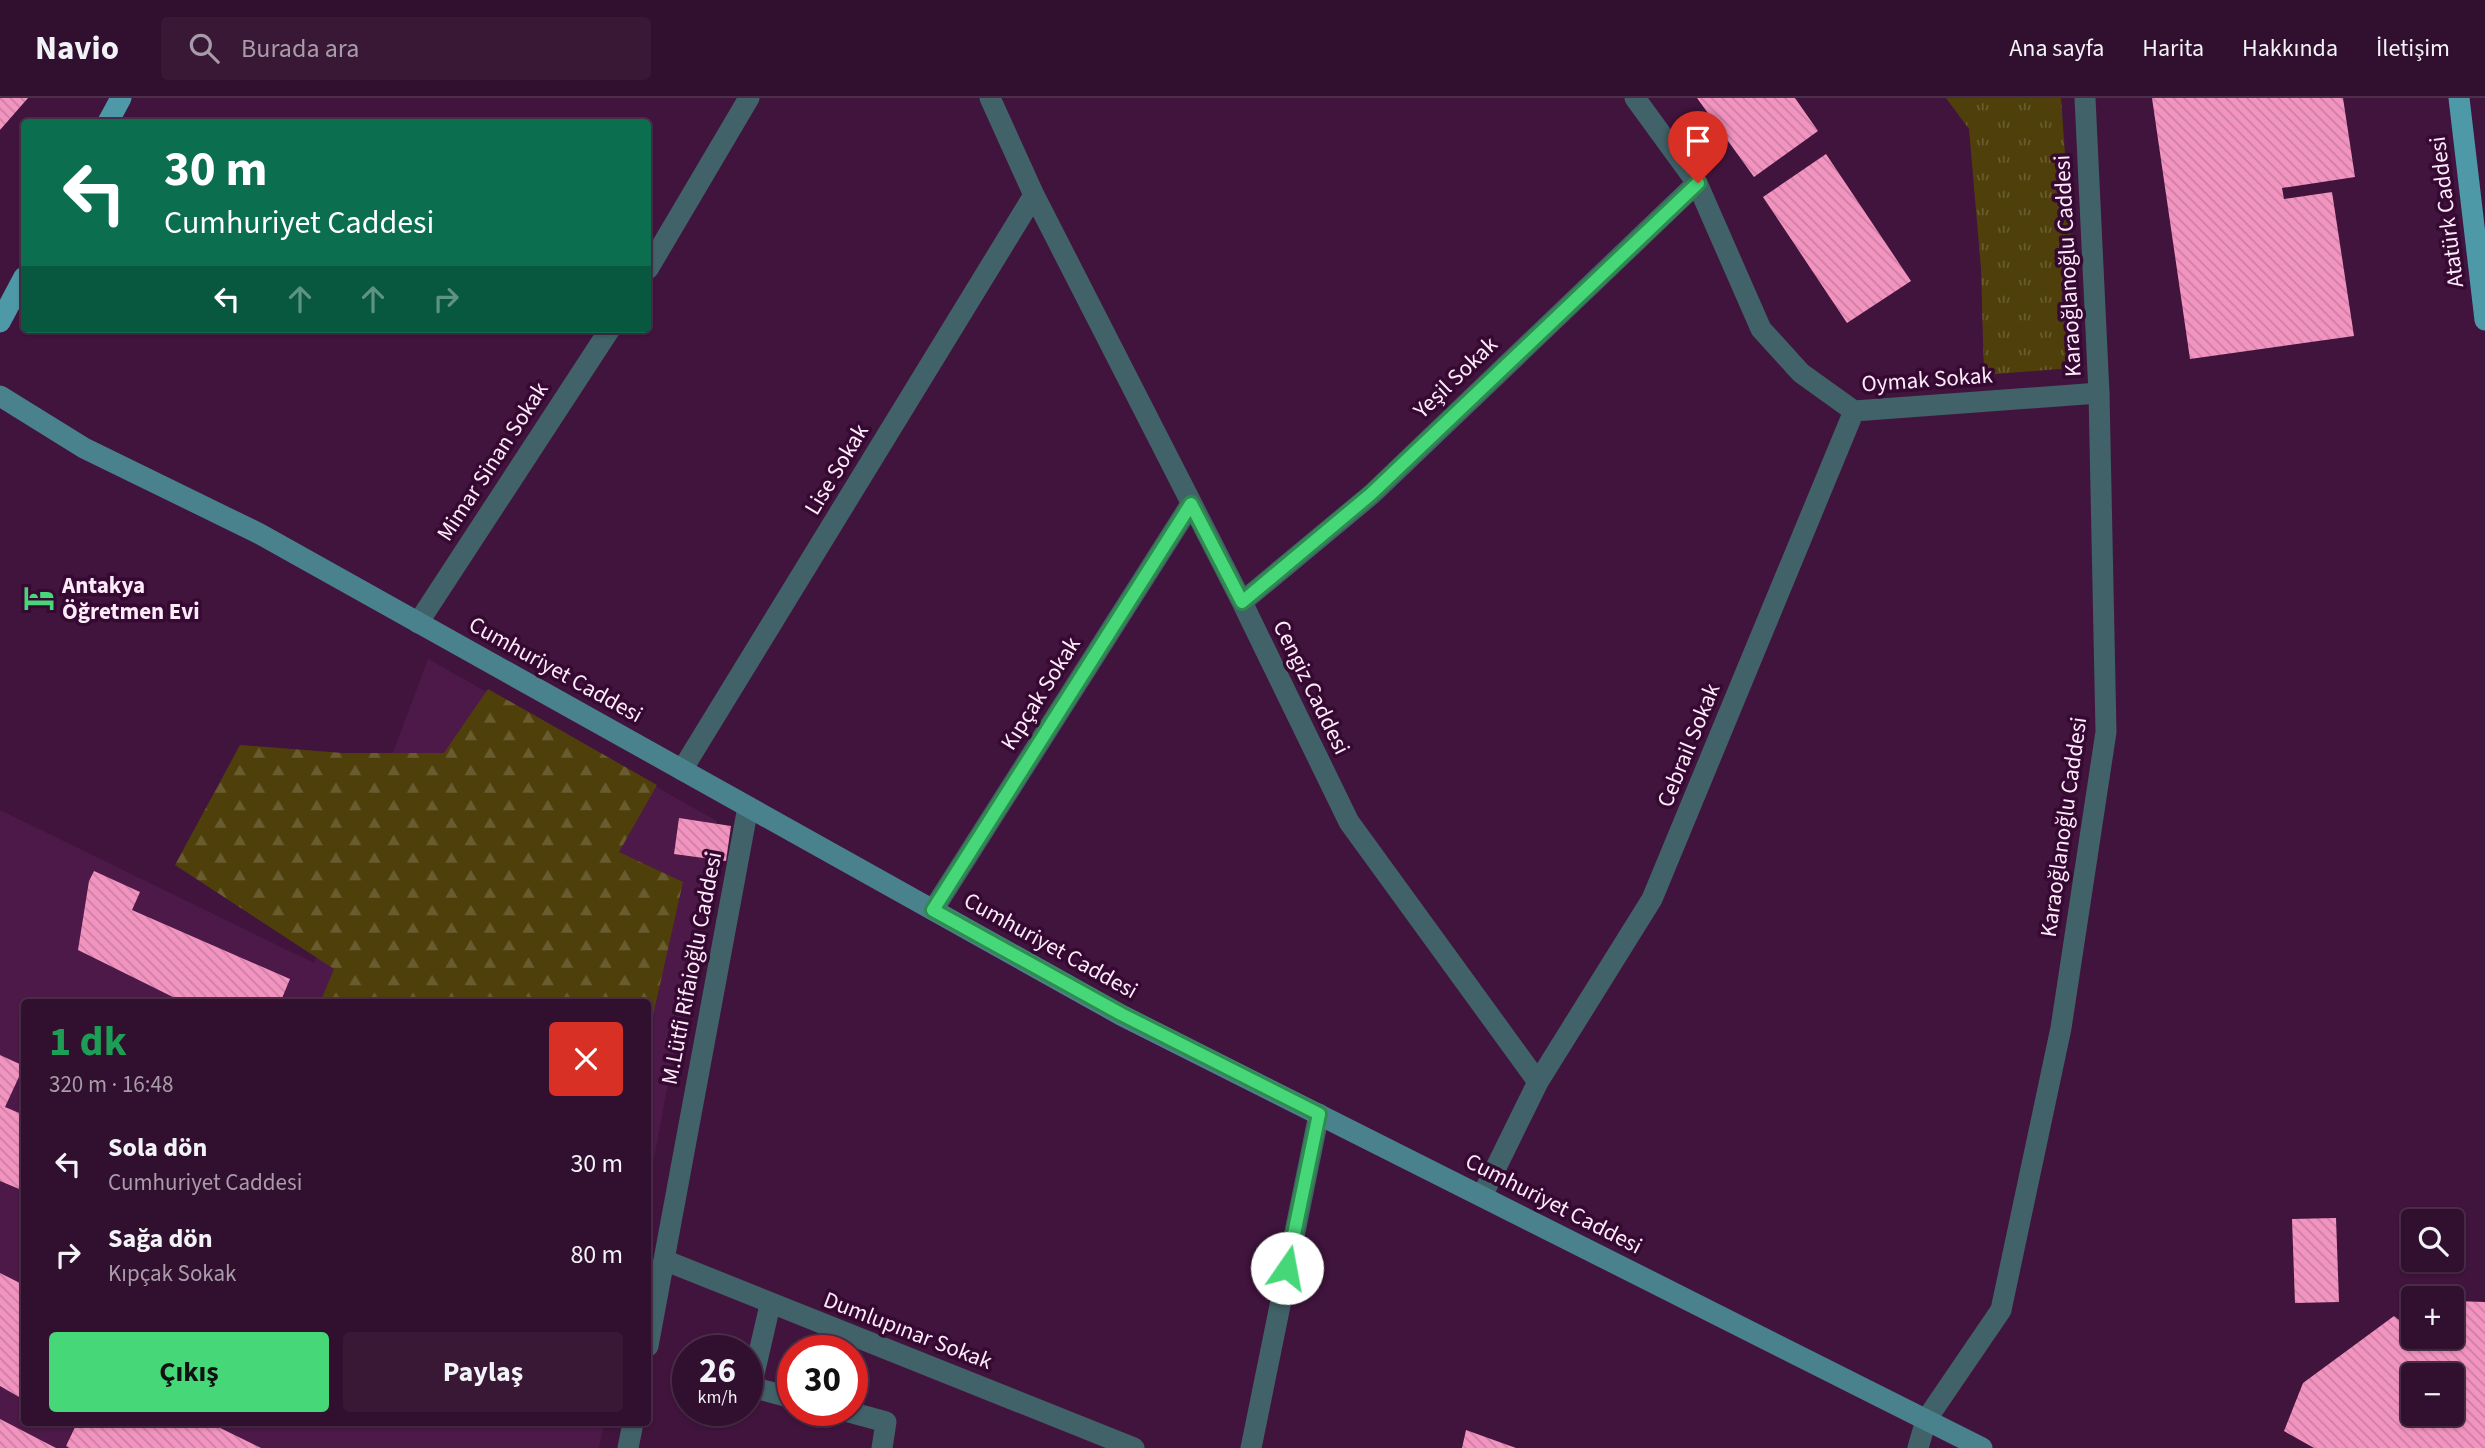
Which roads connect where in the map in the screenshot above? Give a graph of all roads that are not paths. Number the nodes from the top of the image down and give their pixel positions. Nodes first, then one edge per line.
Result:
1 (121, 98) edge
2 (749, 98) edge
3 (990, 98) edge
4 (1635, 98) edge
5 (2085, 98) edge
6 (2459, 98) edge
7 (110, 119) edge
8 (1698, 183) junction
9 (1034, 195) junction
10 (651, 264) edge
11 (21, 283) edge
12 (2485, 320) edge
13 (0, 322) edge
14 (607, 333) edge
15 (2099, 393) junction
16 (0, 396) edge
17 (1854, 411) junction
18 (1191, 504) junction
19 (1242, 602) junction
20 (418, 623) junction
21 (682, 770) junction
22 (748, 807) junction
23 (933, 910) junction
24 (1538, 1082) junction
25 (1319, 1114) junction
26 (1482, 1196) junction
27 (664, 1261) junction
28 (771, 1305) junction
29 (651, 1330) edge
30 (777, 1394) edge
31 (868, 1417) edge
32 (1926, 1420) junction
33 (632, 1426) edge
34 (628, 1448) edge
35 (882, 1448) edge
36 (1134, 1448) edge
37 (1251, 1448) edge
38 (1918, 1448) edge
39 (1982, 1448) edge

1 - 7 main road
2 - 10 street
3 - 9 street, Cengiz Caddesi
4 - 8 street, Oymak Sokak
5 - 15 street, Karaoğlanoğlu Caddesi
6 - 12 main road, Atatürk Caddesi
8 - 17 street, Oymak Sokak
8 - 19 street, Yeşil Sokak
9 - 18 street, Cengiz Caddesi
9 - 21 street, Lise Sokak
11 - 13 main road
14 - 20 street, Mimar Sinan Sokak
15 - 17 street, Oymak Sokak
15 - 32 street, Karaoğlanoğlu Caddesi
16 - 20 main road, Cumhuriyet Caddesi
17 - 24 street, Cebrail Sokak
18 - 19 street, Cengiz Caddesi
18 - 23 street, Kıpçak Sokak
19 - 24 street, Cengiz Caddesi
20 - 21 main road, Cumhuriyet Caddesi
21 - 22 main road, Cumhuriyet Caddesi
22 - 23 main road, Cumhuriyet Caddesi
22 - 27 street, M.Lütfi Rifaioğlu Caddesi
23 - 25 main road, Cumhuriyet Caddesi
24 - 26 street
25 - 26 main road, Cumhuriyet Caddesi
25 - 37 street
26 - 32 main road, Cumhuriyet Caddesi
27 - 28 street, Dumlupınar Sokak
27 - 29 street, M.Lütfi Rifaioğlu Caddesi
28 - 30 street
28 - 36 street, Dumlupınar Sokak
31 - 35 street
32 - 38 street, Karaoğlanoğlu Caddesi
32 - 39 main road, Cumhuriyet Caddesi
33 - 34 street

